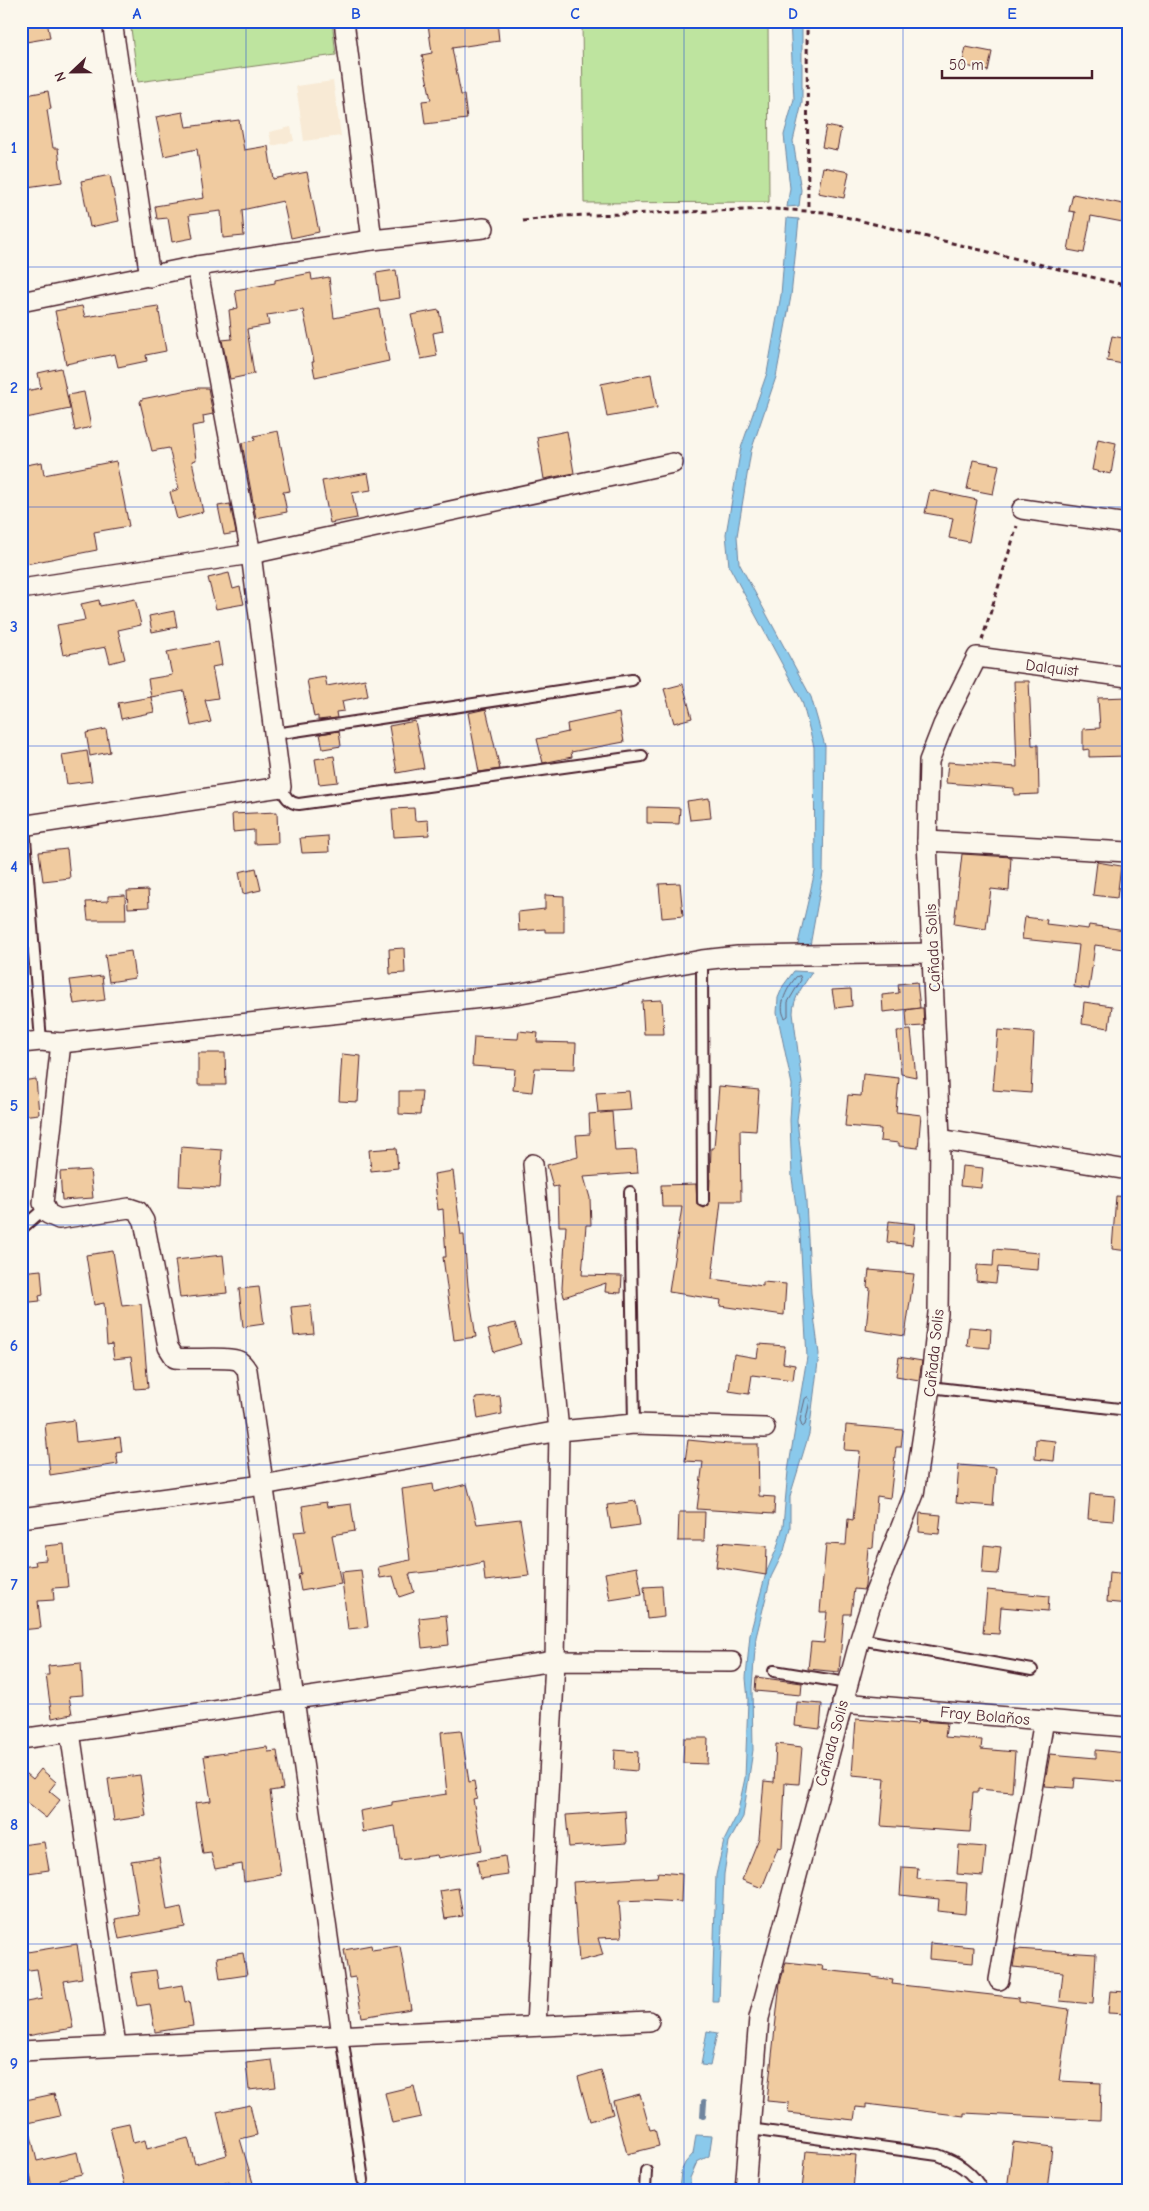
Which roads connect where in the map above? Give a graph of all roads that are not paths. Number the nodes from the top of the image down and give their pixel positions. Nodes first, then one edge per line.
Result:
1 (112, 21) edge
2 (344, 21) edge
3 (484, 228) dead end
4 (372, 240) junction
5 (197, 266) junction
6 (150, 277) junction
7 (21, 302) edge
8 (673, 463) dead end
9 (1022, 509) road end
10 (1128, 524) edge
11 (251, 554) junction
12 (21, 589) edge
13 (977, 657) joint
14 (1128, 677) edge
15 (632, 680) dead end
16 (275, 734) junction
17 (642, 756) dead end
18 (281, 787) junction
19 (23, 826) edge
20 (927, 841) junction
21 (1128, 852) edge
22 (932, 953) junction
23 (702, 960) junction
24 (41, 1041) junction
25 (61, 1043) junction
26 (21, 1044) edge
27 (940, 1139) junction
28 (533, 1164) dead end
29 (1128, 1170) edge
30 (630, 1192) dead end
31 (703, 1201) dead end
32 (45, 1208) junction
33 (21, 1229) edge
34 (930, 1387) junction
35 (1128, 1410) edge
36 (634, 1424) junction
37 (765, 1428) dead end
38 (559, 1431) junction
39 (263, 1485) junction
40 (21, 1518) edge
41 (860, 1639) junction
42 (555, 1661) junction
43 (732, 1662) dead end
44 (1032, 1670) dead end
45 (774, 1671) dead end
46 (847, 1683) junction
47 (292, 1698) junction
48 (842, 1703) junction
49 (1044, 1720) junction
50 (1128, 1727) edge
51 (70, 1732) junction
52 (21, 1739) edge
53 (1000, 1980) dead end
54 (649, 2020) dead end
55 (536, 2026) junction
56 (342, 2035) junction
57 (116, 2045) junction
58 (21, 2052) edge
59 (750, 2129) junction
60 (646, 2171) dead end
61 (363, 2180) dead end
62 (645, 2190) edge
63 (745, 2190) edge
64 (982, 2190) edge

1 - 6 street
2 - 4 street
3 - 4 street
4 - 5 street
5 - 6 street
5 - 11 street
6 - 7 street
8 - 11 street
9 - 10 street
11 - 12 street
11 - 16 street
13 - 14 street, Dalquist
13 - 20 street, Cañada Solis
15 - 16 lane
16 - 18 street
17 - 18 lane
18 - 19 street
19 - 24 lane
20 - 21 street
20 - 22 street, Cañada Solis
22 - 23 street
22 - 27 street, Cañada Solis
23 - 25 street
23 - 31 lane
24 - 25 street
24 - 26 street
25 - 32 street
27 - 29 street
27 - 34 street, Cañada Solis
28 - 38 street
30 - 36 lane
32 - 33 lane
32 - 39 street
34 - 35 lane
34 - 41 street, Cañada Solis
36 - 37 street
36 - 38 street
38 - 39 street
38 - 42 street
39 - 40 street
39 - 47 street
41 - 44 lane
41 - 46 street, Cañada Solis
42 - 43 street
42 - 47 street
42 - 55 street
45 - 46 lane
46 - 48 street, Cañada Solis
47 - 51 street
47 - 56 street
48 - 49 street, Fray Bolaños
48 - 59 street, Cañada Solis
49 - 50 street, Fray Bolaños
49 - 53 street
51 - 52 street
51 - 57 street
54 - 55 street
55 - 56 street
56 - 57 street
56 - 61 lane
57 - 58 street
59 - 63 street, Cañada Solis
59 - 64 lane
60 - 62 lane

